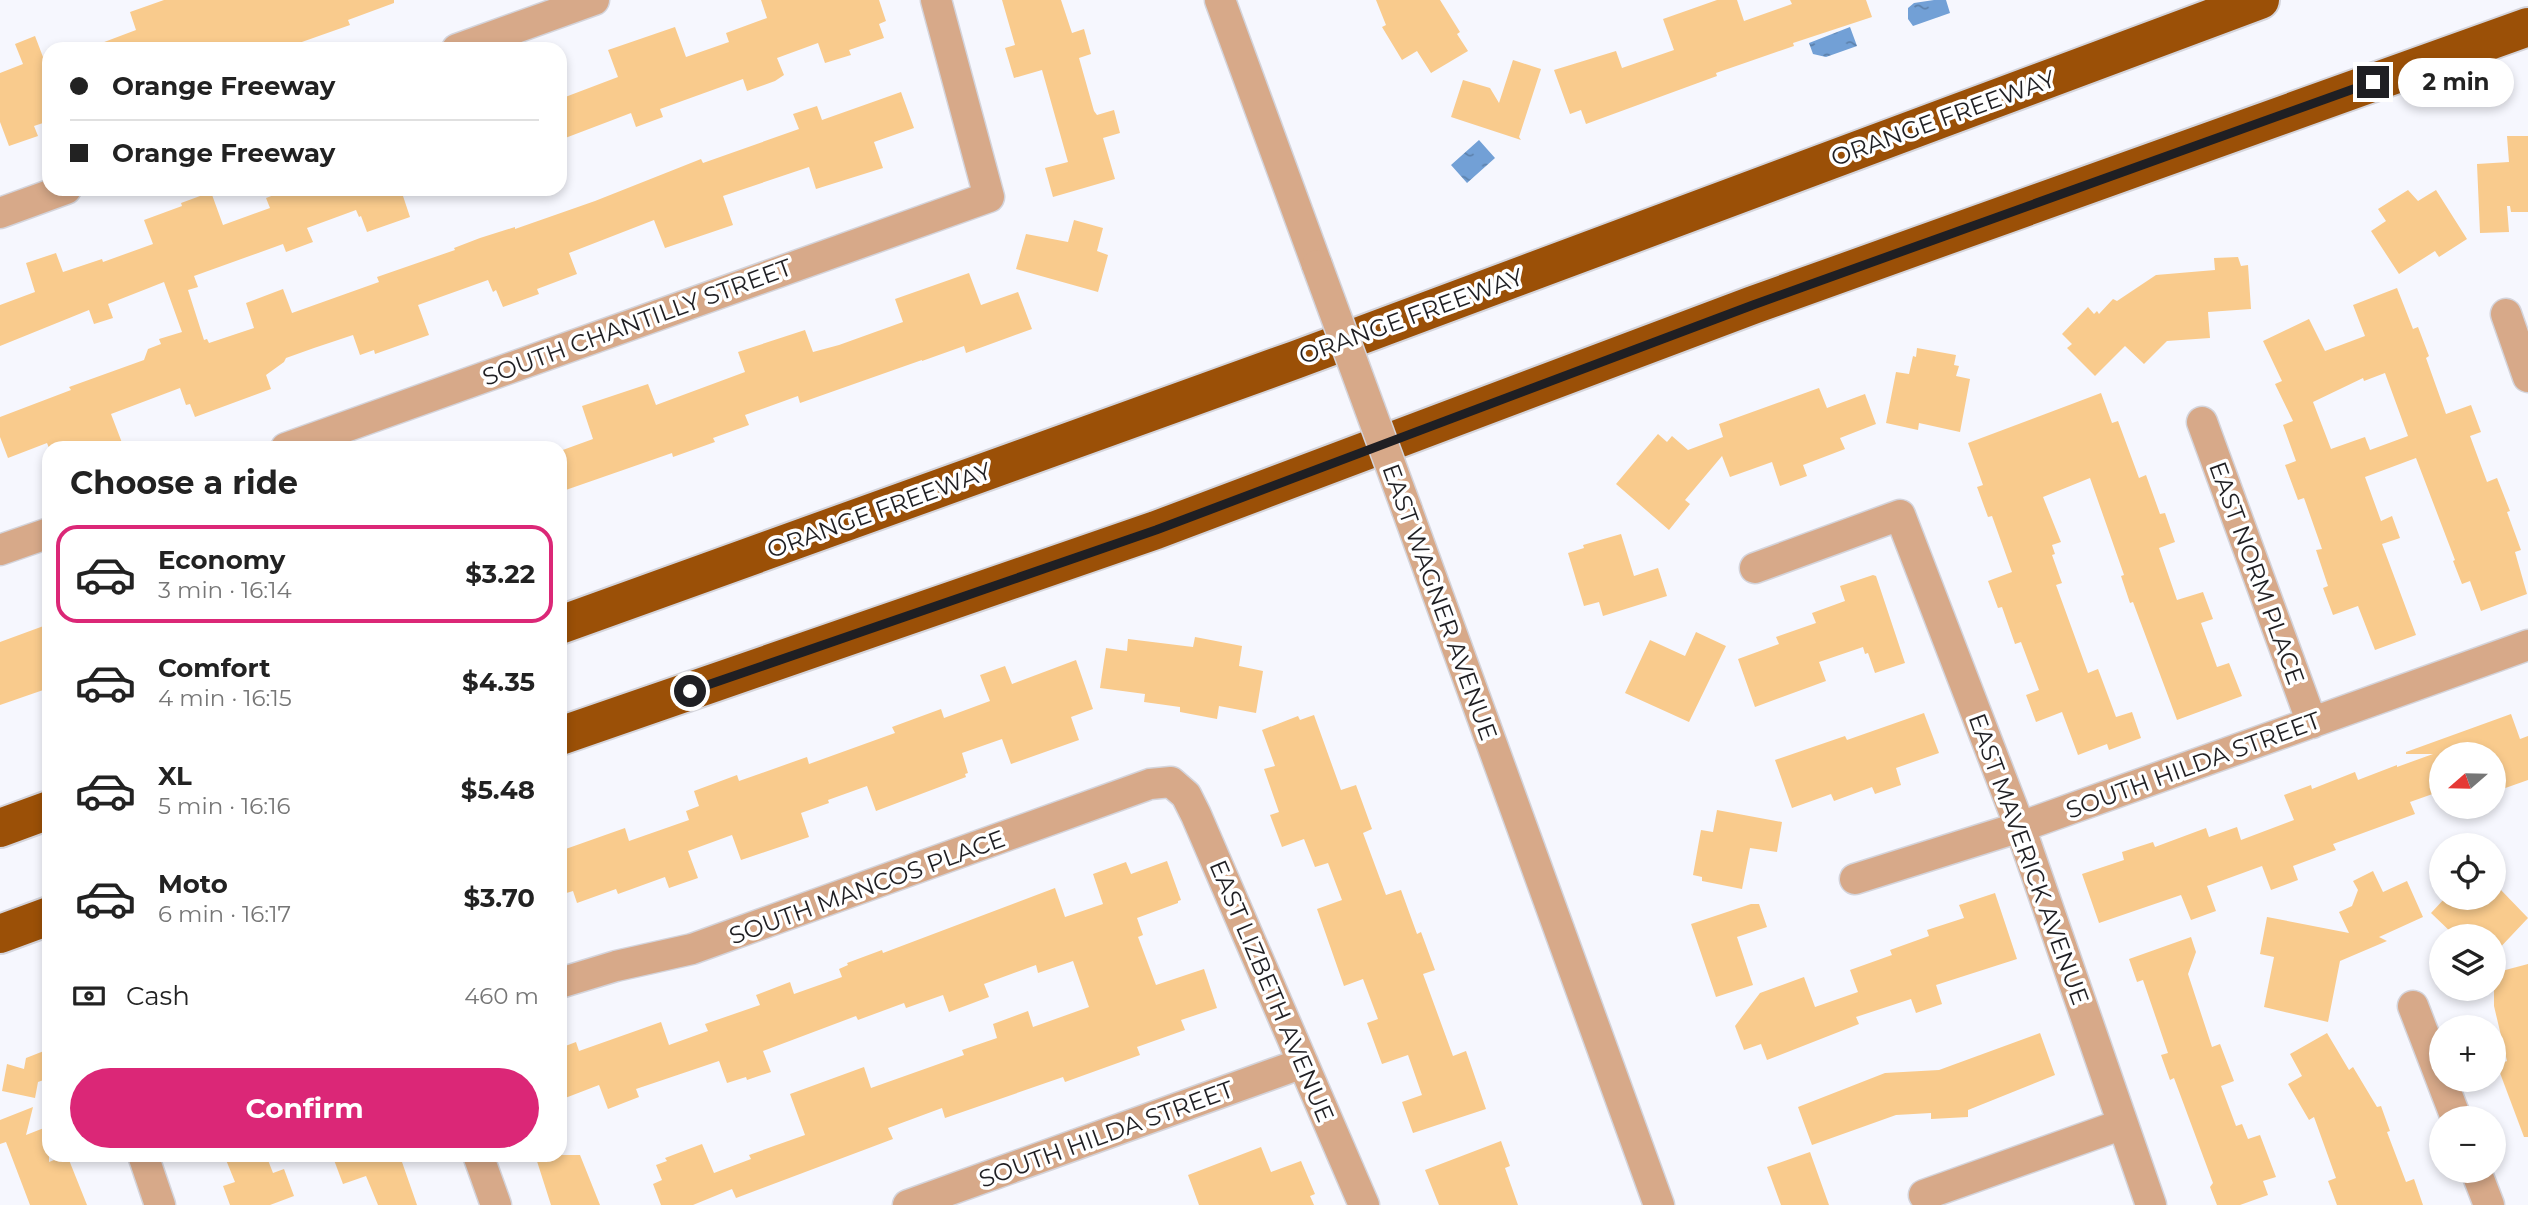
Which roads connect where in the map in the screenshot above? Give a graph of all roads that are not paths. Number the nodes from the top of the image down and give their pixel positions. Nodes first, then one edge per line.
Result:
1 (594, 0) edge
2 (936, 0) edge
3 (1220, 0) edge
4 (2260, 0) edge
5 (2528, 27) edge
6 (477, 42) edge
7 (47, 196) edge
8 (0, 213) edge
9 (2506, 314) dead end
10 (2528, 377) edge
11 (2203, 422) dead end
12 (306, 441) edge
13 (42, 535) edge
14 (0, 550) edge
15 (1755, 568) dead end
16 (567, 622) edge
17 (2528, 645) edge
18 (2312, 723) junction
19 (567, 734) edge
20 (1171, 782) joint
21 (42, 813) edge
22 (2020, 827) junction
23 (0, 828) edge
24 (1855, 879) dead end
25 (42, 919) edge
26 (0, 934) edge
27 (567, 981) edge
28 (2413, 1006) dead end
29 (1303, 1063) junction
30 (2451, 1106) edge
31 (2123, 1124) junction
32 (145, 1162) edge
33 (481, 1162) edge
34 (2481, 1183) edge
35 (1924, 1195) dead end
36 (160, 1205) edge
37 (496, 1205) edge
38 (908, 1205) edge
39 (1364, 1205) edge
40 (1659, 1205) edge
41 (2151, 1205) edge
42 (2489, 1205) edge

1 - 6 street
2 - 12 street, SOUTH CHANTILLY STREET
3 - 40 street, EAST WAGNER AVENUE, bridge
4 - 16 highway, ORANGE FREEWAY
5 - 19 highway
7 - 8 street
9 - 10 street
11 - 18 street, EAST NORM PLACE
13 - 14 street
15 - 22 street, EAST MAVERICK AVENUE
17 - 18 street, SOUTH HILDA STREET
18 - 22 street, SOUTH HILDA STREET
20 - 27 street, SOUTH MANCOS PLACE
20 - 29 street, EAST LIZBETH AVENUE
21 - 23 highway
22 - 24 street, SOUTH HILDA STREET
22 - 31 street, EAST MAVERICK AVENUE
25 - 26 highway
28 - 30 street
29 - 38 street, SOUTH HILDA STREET
29 - 39 street, EAST LIZBETH AVENUE
31 - 35 street
31 - 41 street, EAST MAVERICK AVENUE
32 - 36 street
33 - 37 street
34 - 42 street

